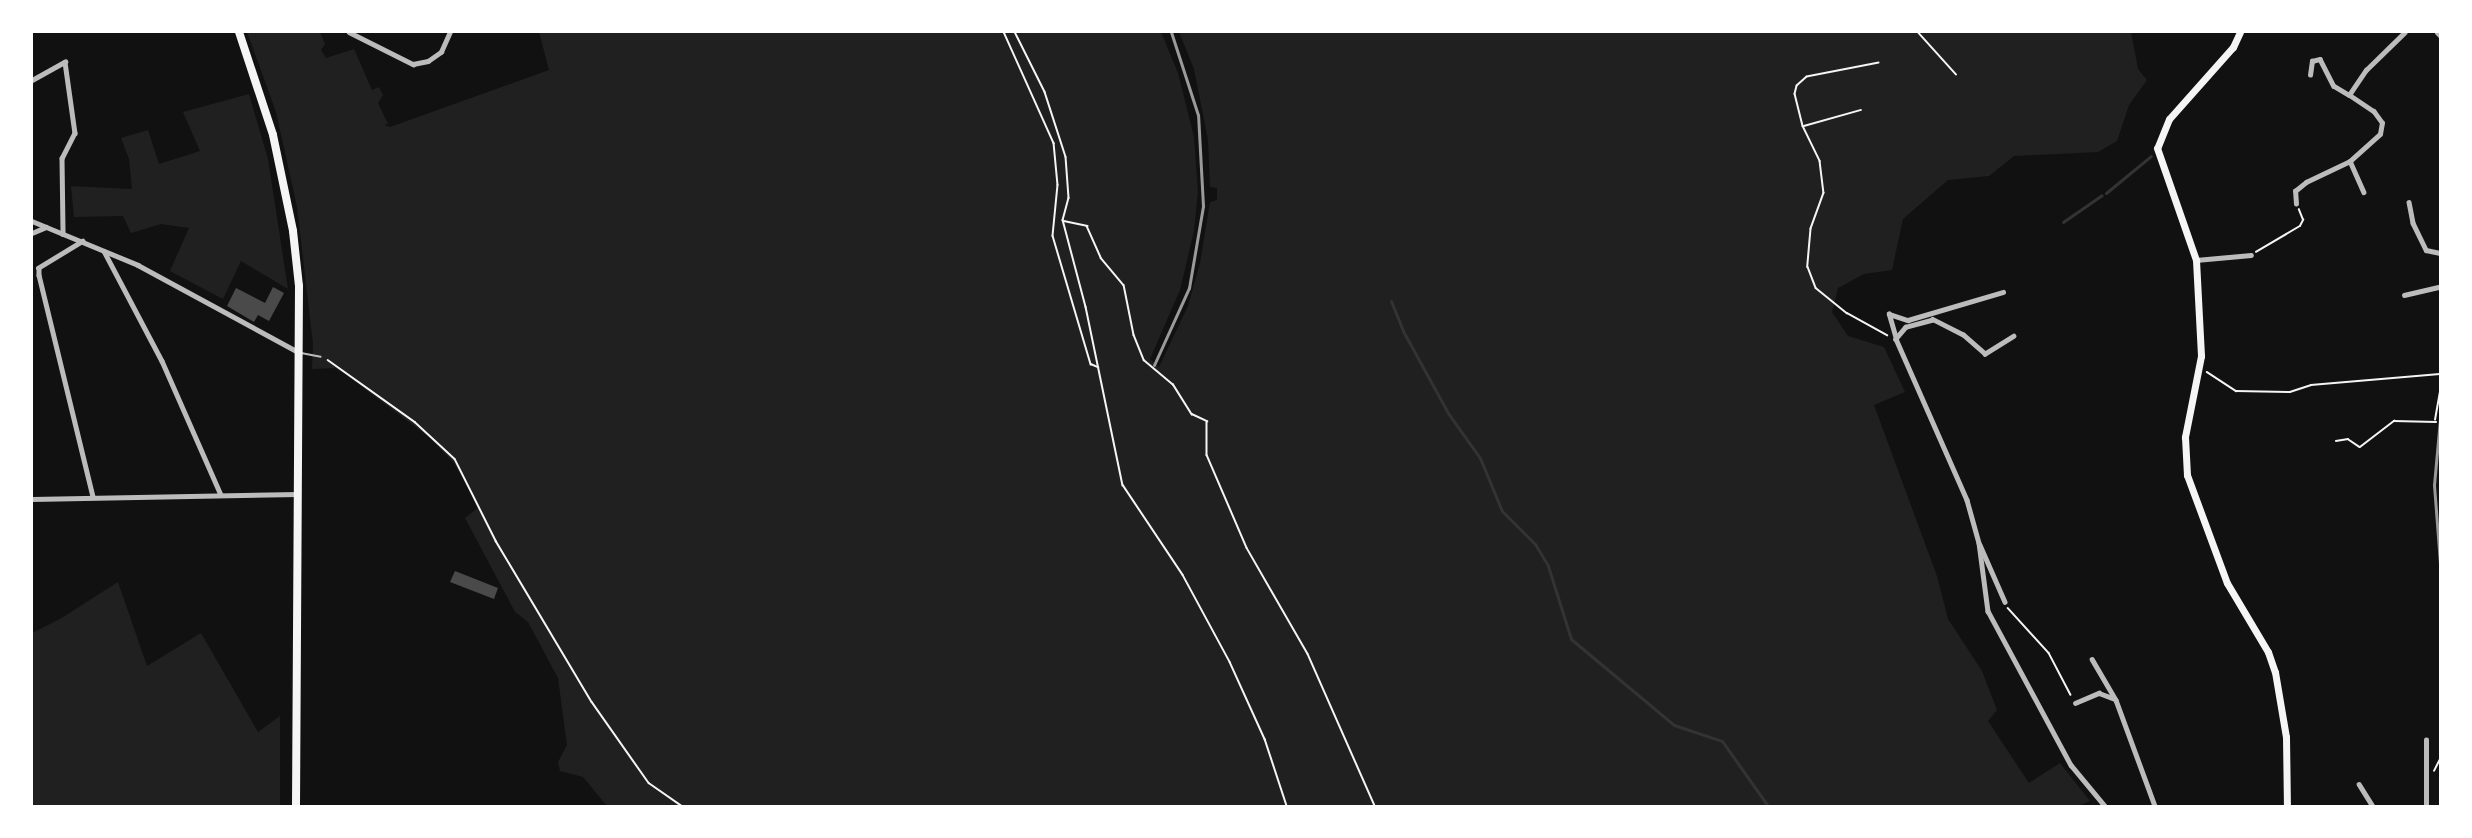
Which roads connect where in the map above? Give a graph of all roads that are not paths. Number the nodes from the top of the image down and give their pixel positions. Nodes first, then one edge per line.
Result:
1 (238, 32) edge
2 (349, 32) edge
3 (450, 32) edge
4 (2240, 32) edge
5 (2405, 32) edge
6 (2438, 32) edge
7 (2440, 35) edge
8 (2310, 75) dead end
9 (32, 80) edge
10 (2349, 95) junction
11 (2350, 161) junction
12 (2364, 192) dead end
13 (2409, 202) dead end
14 (2296, 204) road end
15 (32, 220) edge
16 (46, 226) junction
17 (32, 233) edge
18 (63, 234) junction
19 (83, 241) junction
20 (104, 251) junction
21 (2440, 254) edge
22 (2251, 255) road end
23 (2196, 260) junction
24 (2440, 287) edge
25 (2003, 292) dead end
26 (2404, 296) dead end
27 (2014, 336) dead end
28 (1896, 339) junction
29 (300, 352) junction
30 (321, 357) road end
31 (298, 494) junction
32 (221, 495) junction
33 (93, 497) junction
34 (32, 499) edge
35 (1979, 543) junction
36 (2004, 602) road end
37 (2092, 659) dead end
38 (2116, 700) junction
39 (2075, 704) road end
40 (2426, 741) dead end
41 (2359, 784) dead end
42 (296, 807) edge
43 (2105, 807) edge
44 (2155, 807) edge
45 (2287, 807) edge
46 (2373, 807) edge
47 (2426, 807) edge

1 - 29 main road
2 - 3 street
4 - 23 main road
5 - 10 street
6 - 7 street
8 - 10 street
9 - 18 street
10 - 11 street
11 - 12 street
11 - 14 street
13 - 21 street
15 - 16 street
16 - 17 street
16 - 18 street
18 - 19 street
19 - 20 street
19 - 33 street
20 - 29 street
20 - 32 street
22 - 23 street
23 - 45 main road
24 - 26 street
25 - 28 street
27 - 28 street
28 - 35 street
29 - 30 lane
29 - 31 main road
31 - 32 street
31 - 42 main road
32 - 33 street
33 - 34 street
35 - 36 street
35 - 43 street
37 - 38 street
38 - 39 street
38 - 44 street
40 - 47 street
41 - 46 street

